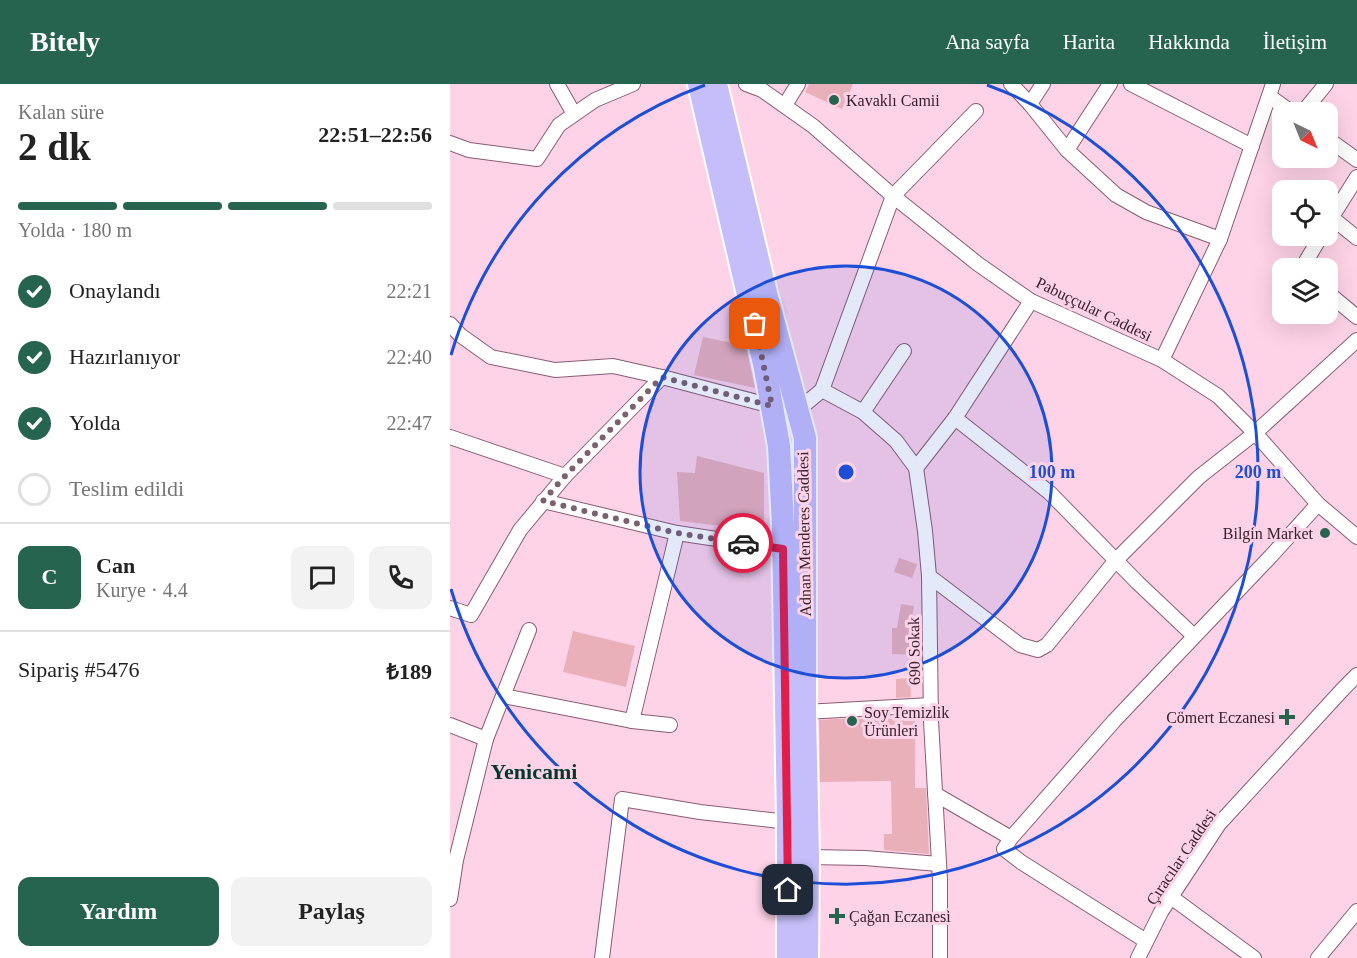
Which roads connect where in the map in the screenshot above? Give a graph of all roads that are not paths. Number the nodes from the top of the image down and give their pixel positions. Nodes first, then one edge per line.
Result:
1 (557, 84) edge
2 (633, 84) edge
3 (699, 84) edge
4 (716, 84) edge
5 (746, 84) edge
6 (798, 84) edge
7 (1011, 84) edge
8 (1043, 84) edge
9 (1110, 84) edge
10 (1132, 84) edge
11 (1326, 84) edge
12 (1271, 90) edge
13 (1282, 102) edge
14 (1311, 102) edge
15 (1030, 104) junction
16 (785, 105) junction
17 (976, 111) dead end
18 (574, 114) junction
19 (450, 143) edge
20 (1252, 146) junction
21 (1338, 146) edge
22 (1067, 150) junction
23 (1357, 160) edge
24 (1357, 177) edge
25 (893, 196) junction
26 (1338, 206) edge
27 (1338, 226) edge
28 (1357, 238) edge
29 (1220, 239) junction
30 (1031, 301) junction
31 (1338, 301) edge
32 (1357, 317) edge
33 (450, 324) edge
34 (1357, 340) edge
35 (904, 351) dead end
36 (1162, 360) junction
37 (662, 377) junction
38 (822, 390) junction
39 (772, 406) junction
40 (798, 410) junction
41 (863, 412) junction
42 (955, 418) junction
43 (1255, 433) junction
44 (450, 437) edge
45 (916, 468) junction
46 (565, 476) junction
47 (543, 501) junction
48 (1318, 504) junction
49 (677, 533) junction
50 (1357, 537) edge
51 (783, 549) junction
52 (1116, 560) junction
53 (929, 576) junction
54 (450, 608) edge
55 (529, 630) dead end
56 (1194, 636) junction
57 (1357, 675) edge
58 (504, 696) junction
59 (931, 705) junction
60 (805, 712) junction
61 (632, 721) junction
62 (450, 725) edge
63 (670, 725) dead end
64 (486, 739) junction
65 (935, 794) junction
66 (788, 822) junction
67 (1011, 838) junction
68 (808, 857) junction
69 (939, 864) junction
70 (1171, 897) junction
71 (450, 899) edge
72 (1357, 911) edge
73 (1146, 942) junction
74 (602, 958) edge
75 (788, 958) edge
76 (807, 958) edge
77 (940, 958) edge
78 (1138, 958) edge
79 (1254, 958) edge
80 (1318, 958) edge

1 - 18 street
2 - 18 street
3 - 39 main road, Adnan Menderes Caddesi
4 - 40 main road, Adnan Menderes Caddesi
5 - 16 street, Pabuççular Caddesi
6 - 16 street
7 - 15 street
8 - 15 street
9 - 22 street
10 - 20 street
11 - 14 street
12 - 13 street
12 - 20 street
15 - 22 street
16 - 25 street, Pabuççular Caddesi
17 - 25 street
18 - 19 street
20 - 29 street
21 - 23 street
22 - 29 street
24 - 26 street
25 - 30 street, Pabuççular Caddesi
25 - 38 street
27 - 28 street
29 - 36 street
30 - 36 street, Pabuççular Caddesi
30 - 42 street
31 - 32 street
33 - 37 street
34 - 43 street
35 - 41 street
36 - 43 street, Pabuççular Caddesi
37 - 39 street
37 - 46 street
38 - 40 street
38 - 41 street, 690 Sokak
39 - 51 main road, Adnan Menderes Caddesi
40 - 60 main road, Adnan Menderes Caddesi
41 - 45 street, 690 Sokak
42 - 45 street
42 - 52 street
43 - 48 street, Pabuççular Caddesi
43 - 52 street
44 - 46 street
45 - 53 street, 690 Sokak
46 - 47 street
47 - 49 street
47 - 54 street
48 - 50 street, Pabuççular Caddesi
48 - 56 street
49 - 51 street
49 - 61 street
51 - 66 main road, Adnan Menderes Caddesi
52 - 53 street
52 - 56 street
53 - 59 street, 690 Sokak
55 - 58 street
56 - 67 street
57 - 70 street, Çıracılar Caddesi
58 - 61 street
58 - 64 street
59 - 60 street
59 - 65 street, 690 Sokak
60 - 68 main road, Adnan Menderes Caddesi
61 - 63 street
62 - 64 street
64 - 71 street
65 - 67 street
65 - 69 street, 690 Sokak
66 - 74 street
66 - 75 main road, Adnan Menderes Caddesi
67 - 73 street
68 - 69 street
68 - 76 main road, Adnan Menderes Caddesi
69 - 77 street, 690 Sokak
70 - 73 street, Çıracılar Caddesi
70 - 79 street
72 - 80 street
73 - 78 street, Çıracılar Caddesi

